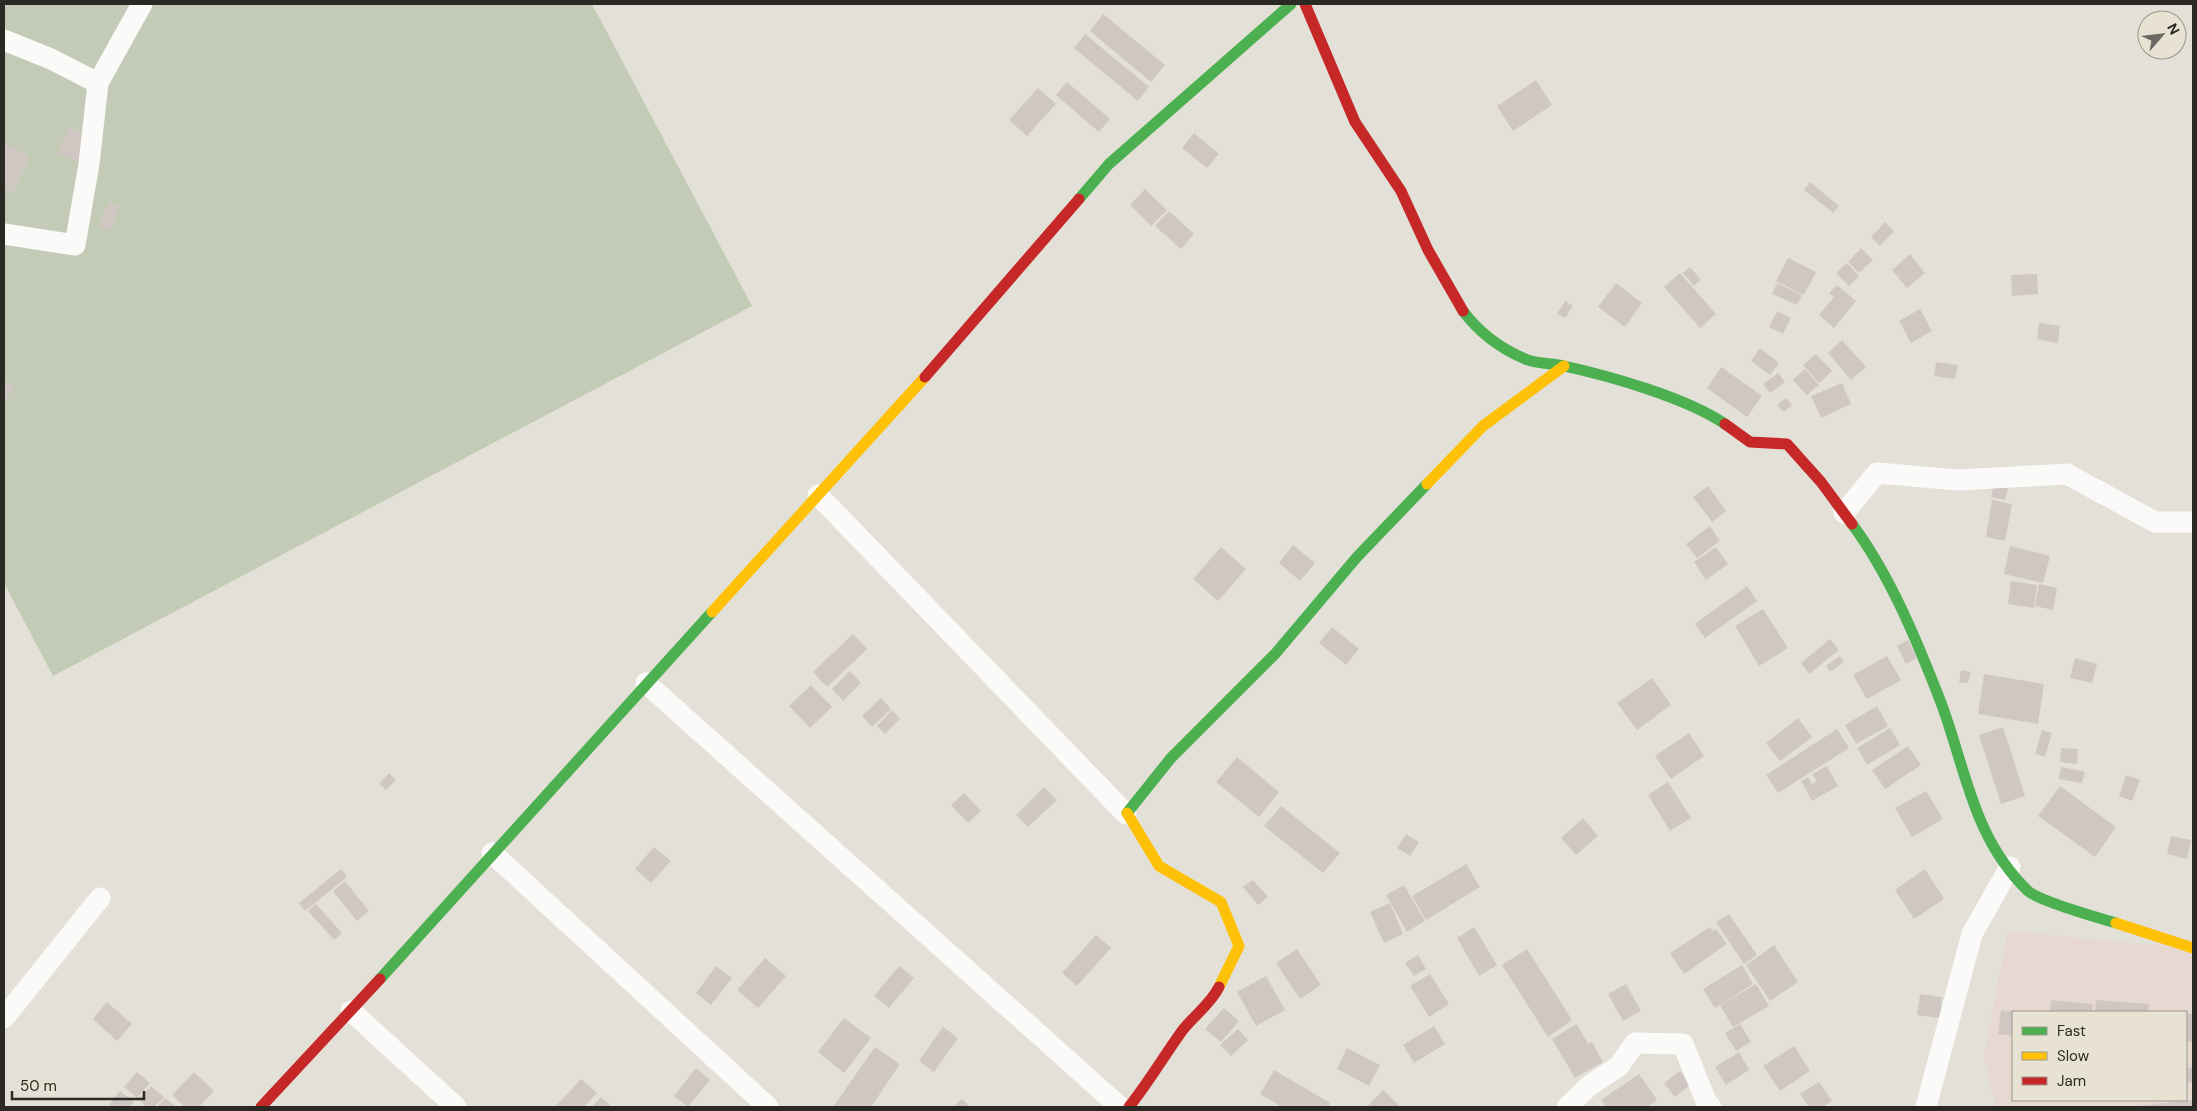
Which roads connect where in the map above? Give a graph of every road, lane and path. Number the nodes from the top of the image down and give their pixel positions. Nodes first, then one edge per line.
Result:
1 (142, 4) edge
2 (1291, 4) edge
3 (1305, 4) edge
4 (4, 40) edge
5 (98, 83) junction
6 (4, 234) edge
7 (1564, 366) junction
8 (818, 495) junction
9 (1844, 513) junction
10 (2193, 522) edge
11 (646, 684) junction
12 (1126, 814) junction
13 (492, 853) junction
14 (2010, 867) junction
15 (100, 898) dead end
16 (2193, 948) edge
17 (352, 1011) junction
18 (4, 1018) edge
19 (261, 1107) edge
20 (456, 1107) edge
21 (768, 1107) edge
22 (1120, 1107) edge
23 (1129, 1107) edge
24 (1567, 1107) edge
25 (1711, 1107) edge
26 (1926, 1107) edge

1 - 5 street
2 - 8 street
3 - 7 street
4 - 5 street
5 - 6 street
7 - 9 street
7 - 12 street
8 - 11 street
8 - 12 street
9 - 10 street
9 - 14 street
11 - 13 street
11 - 22 street
12 - 23 street
13 - 17 street
13 - 21 street
14 - 16 street
14 - 26 street
15 - 18 street
17 - 19 street
17 - 20 street
24 - 25 street

